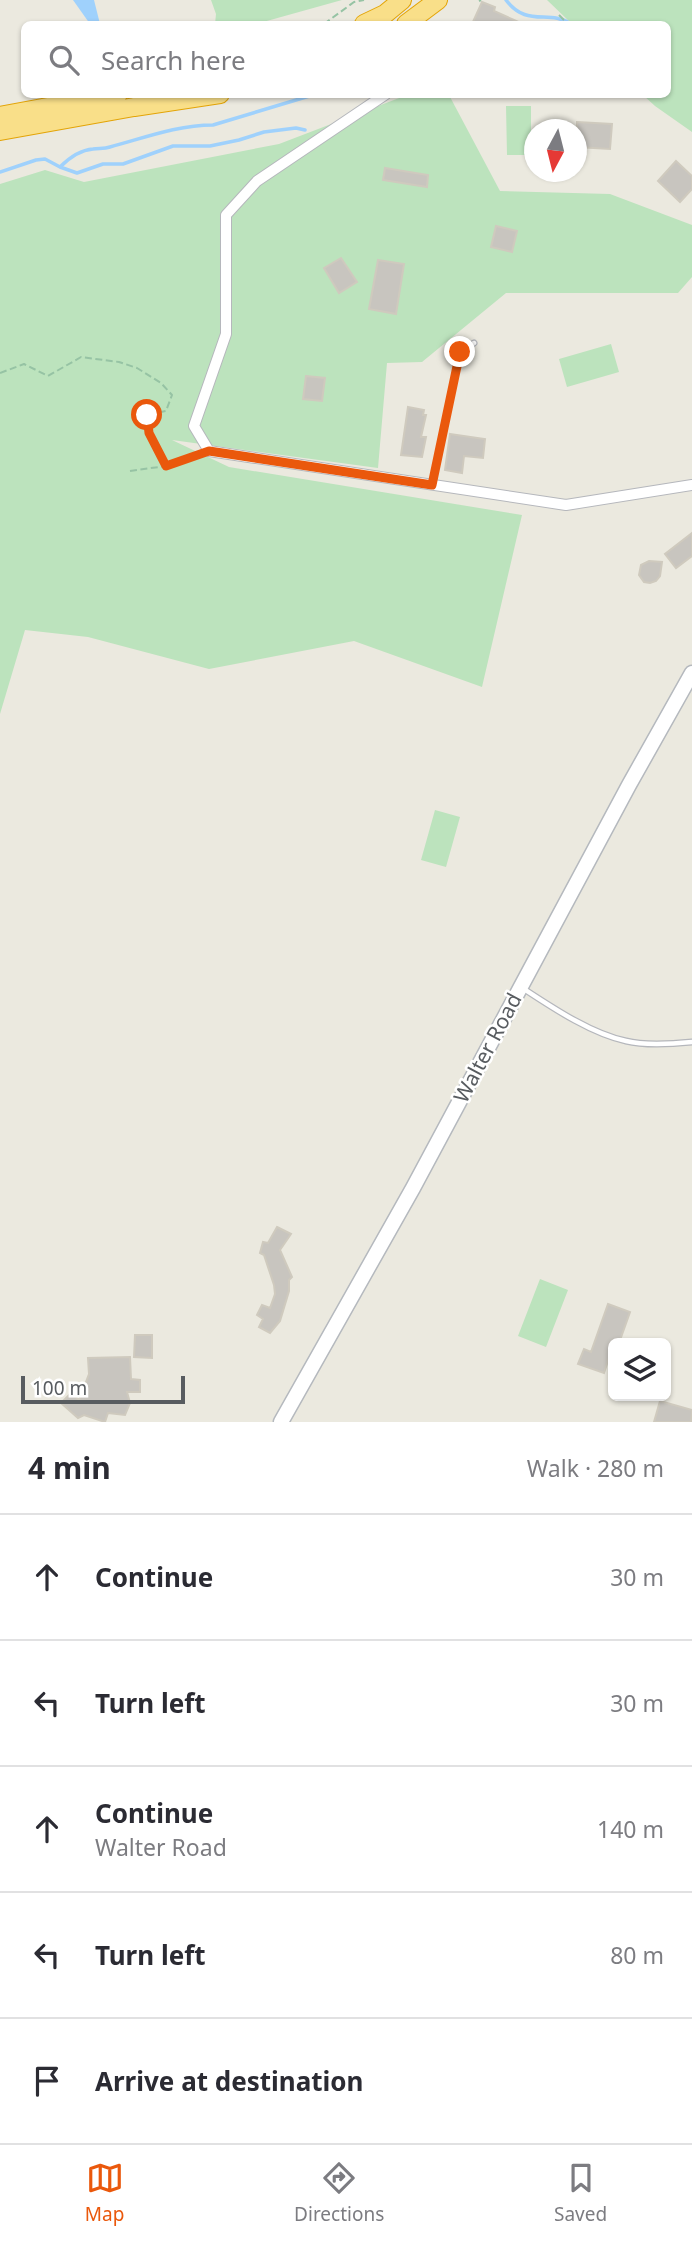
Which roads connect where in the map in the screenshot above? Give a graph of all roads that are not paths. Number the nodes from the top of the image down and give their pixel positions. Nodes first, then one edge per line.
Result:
1 (402, 0) edge
2 (438, 0) edge
3 (370, 21) edge
4 (409, 21) edge
5 (97, 98) edge
6 (194, 98) edge
7 (380, 98) edge
8 (0, 116) edge
9 (0, 131) edge
10 (474, 343) dead end
11 (432, 485) junction
12 (692, 485) edge
13 (692, 673) edge
14 (521, 987) junction
15 (690, 1044) edge
16 (281, 1422) edge

1 - 3 highway
2 - 4 highway
5 - 8 highway
6 - 9 highway
7 - 11 street
10 - 11 lane
11 - 12 street
13 - 14 street, Walter Road
14 - 15 lane
14 - 16 street, Walter Road

